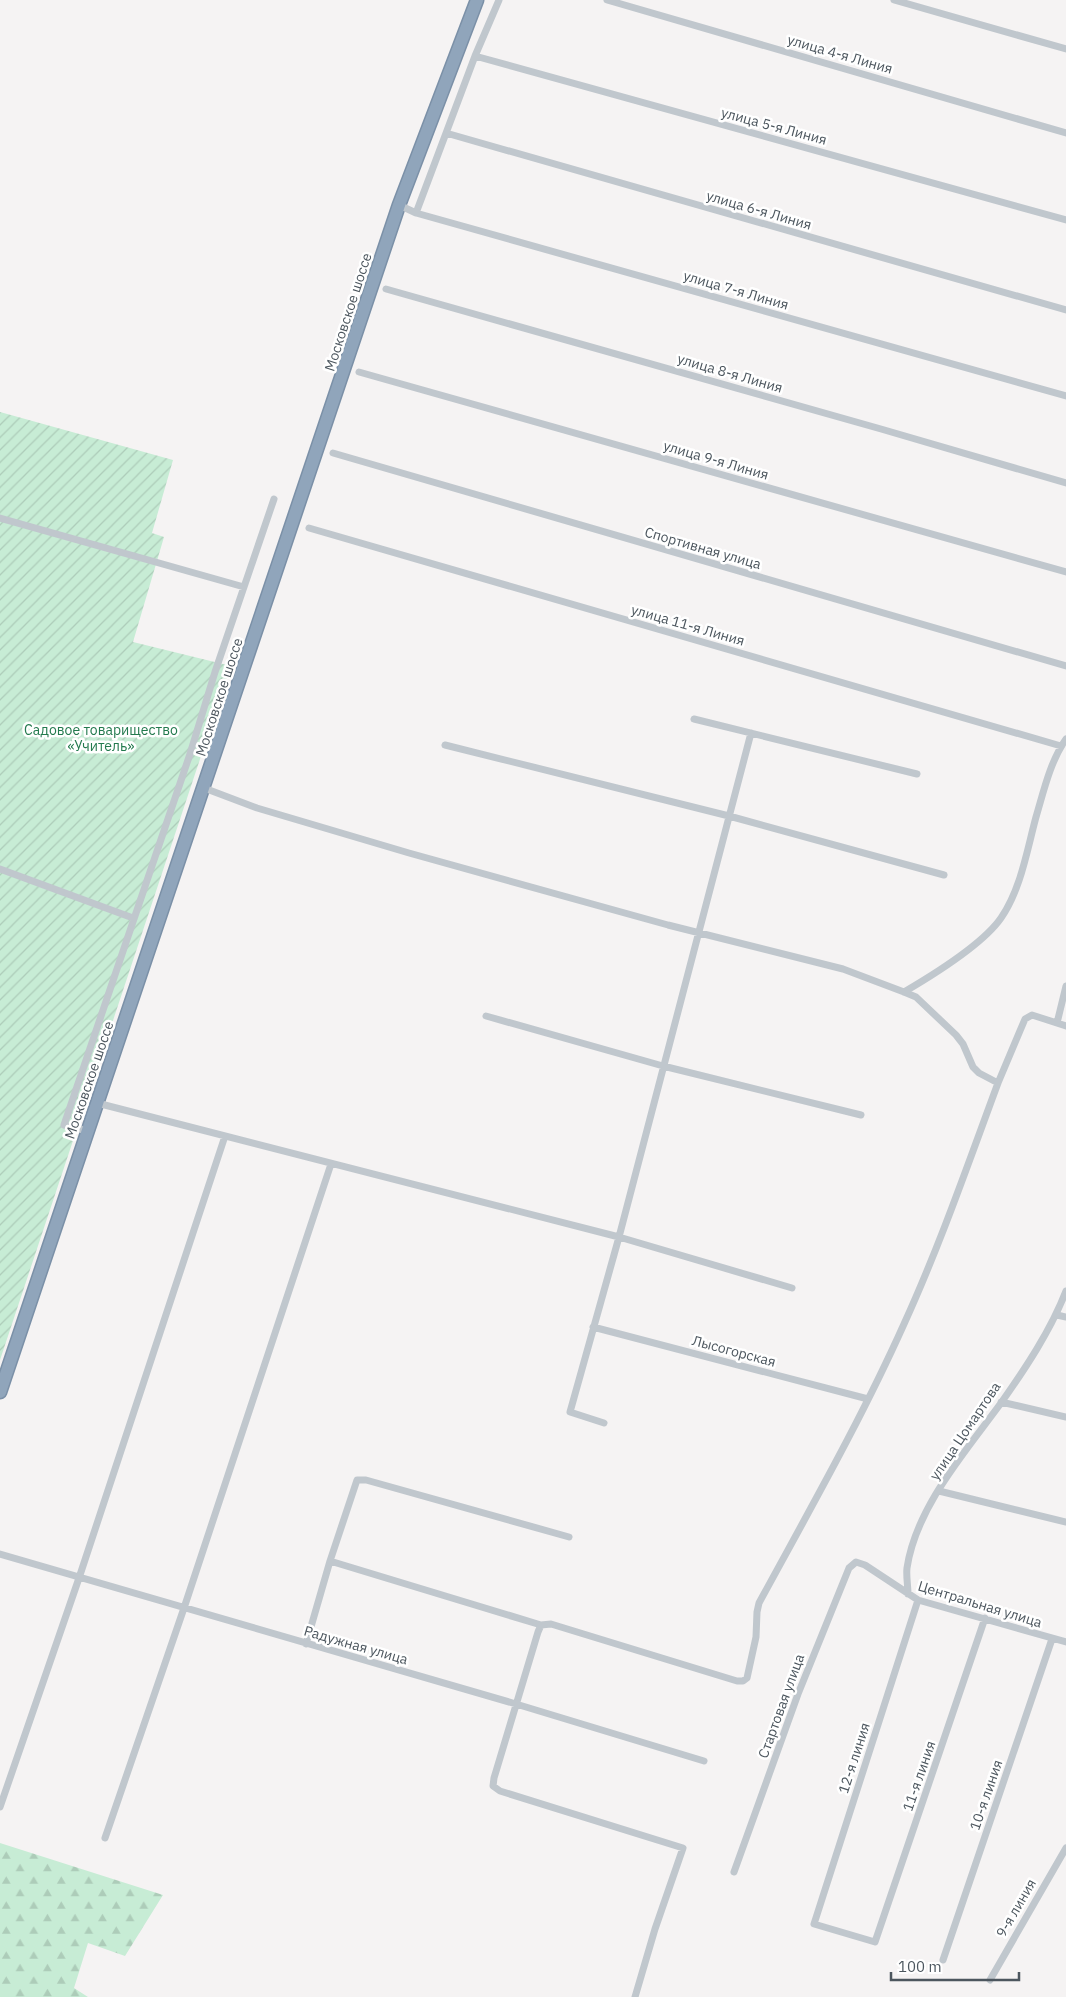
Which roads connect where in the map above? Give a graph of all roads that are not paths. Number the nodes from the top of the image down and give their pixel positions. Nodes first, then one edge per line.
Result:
1 (478, 0) edge
2 (499, 0) edge
3 (607, 0) edge
4 (894, 0) edge
5 (1066, 49) edge
6 (475, 56) junction
7 (446, 133) junction
8 (1066, 133) edge
9 (400, 205) junction
10 (416, 213) junction
11 (1066, 220) edge
12 (386, 289) dead end
13 (1066, 310) edge
14 (359, 372) dead end
15 (1066, 396) edge
16 (333, 453) dead end
17 (1066, 483) edge
18 (274, 499) dead end
19 (0, 518) edge
20 (308, 528) dead end
21 (1066, 572) edge
22 (244, 587) junction
23 (1066, 666) edge
24 (694, 719) dead end
25 (751, 733) junction
26 (1066, 739) edge
27 (445, 745) dead end
28 (1061, 746) junction
29 (917, 774) dead end
30 (204, 788) junction
31 (729, 816) junction
32 (0, 869) edge
33 (944, 875) dead end
34 (133, 918) junction
35 (697, 932) junction
36 (1066, 986) edge
37 (904, 992) junction
38 (486, 1016) dead end
39 (1057, 1023) junction
40 (1066, 1026) edge
41 (663, 1066) junction
42 (998, 1083) junction
43 (97, 1103) junction
44 (861, 1115) dead end
45 (87, 1131) junction
46 (224, 1136) junction
47 (331, 1164) junction
48 (619, 1237) junction
49 (792, 1288) dead end
50 (1066, 1291) edge
51 (1057, 1315) junction
52 (1066, 1317) edge
53 (593, 1327) junction
54 (0, 1392) edge
55 (868, 1399) junction
56 (1001, 1402) junction
57 (1066, 1417) edge
58 (604, 1423) dead end
59 (939, 1491) junction
60 (1066, 1522) edge
61 (568, 1537) dead end
62 (0, 1554) edge
63 (330, 1561) junction
64 (865, 1565) joint
65 (79, 1578) junction
66 (908, 1594) junction
67 (918, 1600) junction
68 (184, 1608) junction
69 (985, 1618) junction
70 (542, 1624) junction
71 (1052, 1639) junction
72 (1066, 1642) edge
73 (306, 1644) junction
74 (516, 1704) junction
75 (704, 1761) dead end
76 (0, 1807) edge
77 (106, 1838) dead end
78 (1066, 1848) edge
79 (734, 1872) dead end
80 (875, 1942) joint
81 (943, 1960) dead end
82 (990, 1980) dead end
83 (635, 1997) edge

1 - 9 highway, Московское шоссе
2 - 6 street
3 - 8 street, улица 4-я Линия
4 - 5 street
6 - 7 street
6 - 11 street, улица 5-я Линия
7 - 10 street
7 - 13 street, улица 6-я Линия
9 - 10 street, улица 7-я Линия
9 - 30 highway, Московское шоссе
10 - 15 street, улица 7-я Линия
12 - 17 street, улица 8-я Линия
14 - 21 street, улица 9-я Линия
16 - 23 street, Спортивная улица
18 - 22 street
19 - 22 street
20 - 28 street, улица 11-я Линия
22 - 34 street
24 - 25 street
25 - 29 street
25 - 31 street
26 - 28 street
27 - 31 street
28 - 37 street
30 - 35 street
30 - 43 highway, Московское шоссе
31 - 33 street
31 - 35 street
32 - 34 street
34 - 45 street
35 - 37 street
35 - 41 street
36 - 39 street
37 - 42 street
38 - 41 street
39 - 40 street
39 - 42 street
41 - 44 street
41 - 48 street
42 - 55 street
43 - 45 highway, Московское шоссе
43 - 46 street
45 - 54 highway, Московское шоссе
46 - 47 street
46 - 65 street
47 - 48 street
47 - 68 street
48 - 49 street
48 - 53 street
50 - 51 street, улица Цомартова
51 - 52 street
51 - 56 street, улица Цомартова
53 - 55 street, Лысогорская
53 - 58 street
55 - 70 street
56 - 57 street
56 - 59 street, улица Цомартова
59 - 60 street
59 - 66 street, улица Цомартова
61 - 63 street
62 - 65 street, Радужная улица
63 - 70 street
63 - 73 street
64 - 66 street, Центральная улица
64 - 79 street, Стартовая улица
65 - 68 street, Радужная улица
65 - 76 street
66 - 67 street, Центральная улица
67 - 69 street, Центральная улица
67 - 80 street, 12-я линия
68 - 73 street, Радужная улица
68 - 77 street
69 - 71 street, Центральная улица
69 - 80 street, 11-я линия
70 - 74 street
71 - 72 street, Центральная улица
71 - 81 street, 10-я линия
73 - 74 street, Радужная улица
74 - 75 street, Радужная улица
74 - 83 street
78 - 82 street, 9-я линия

